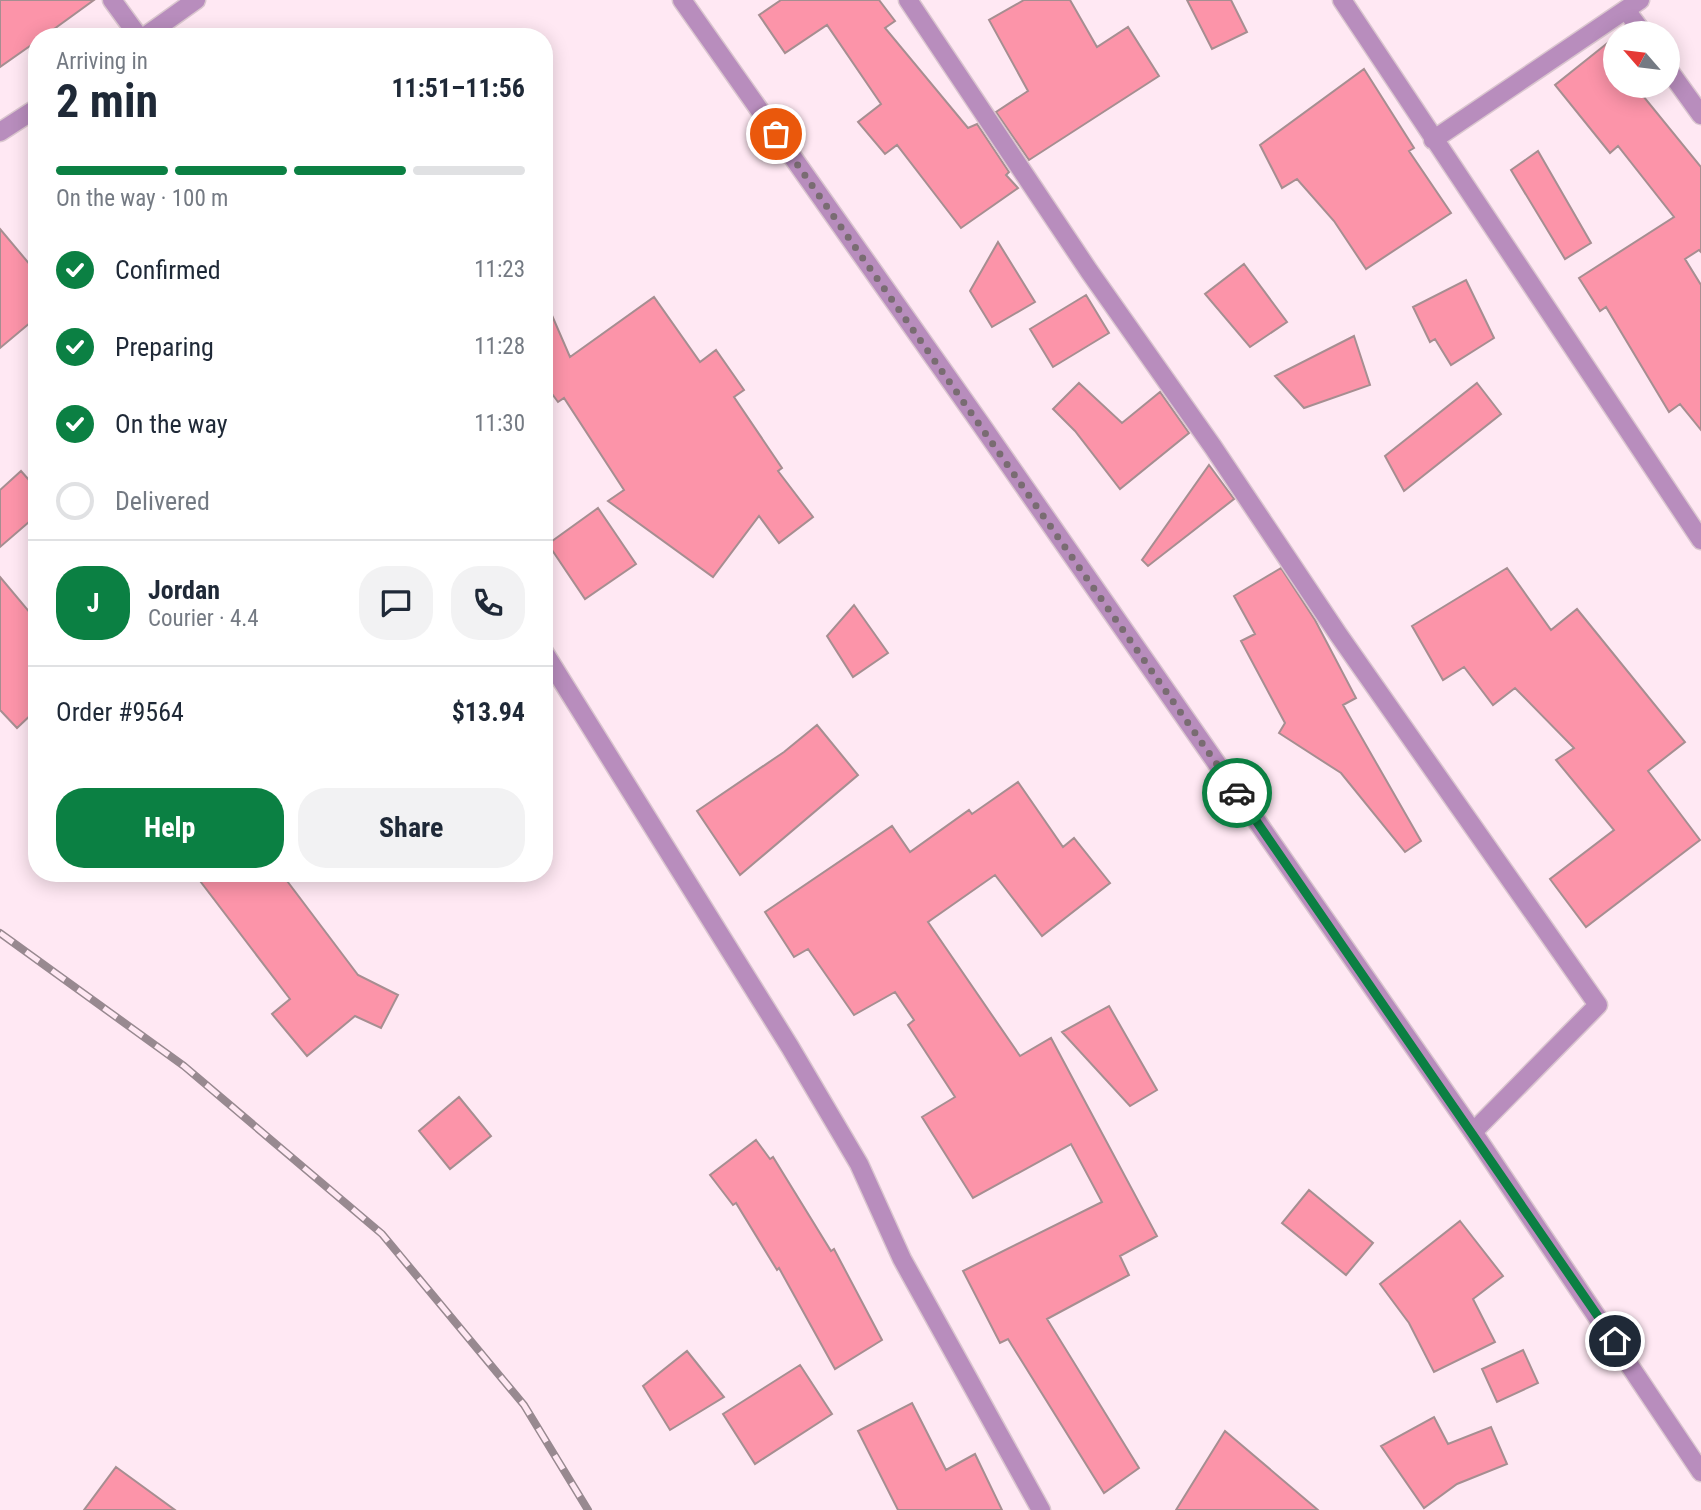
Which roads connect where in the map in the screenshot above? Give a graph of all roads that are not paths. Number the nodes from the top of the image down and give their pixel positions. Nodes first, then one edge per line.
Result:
1 (112, 0) edge
2 (196, 0) edge
3 (682, 0) edge
4 (908, 0) edge
5 (1342, 0) edge
6 (1633, 5) edge
7 (135, 28) edge
8 (155, 28) edge
9 (1680, 85) edge
10 (28, 114) edge
11 (1701, 115) edge
12 (0, 132) edge
13 (1433, 140) junction
14 (1701, 540) edge
15 (553, 667) edge
16 (1473, 1132) junction
17 (1701, 1472) edge
18 (1041, 1510) edge

1 - 7 street
2 - 8 street
3 - 16 street
4 - 16 street
5 - 13 street
6 - 13 street
9 - 11 street
10 - 12 street
13 - 14 street
15 - 18 street
16 - 17 street

